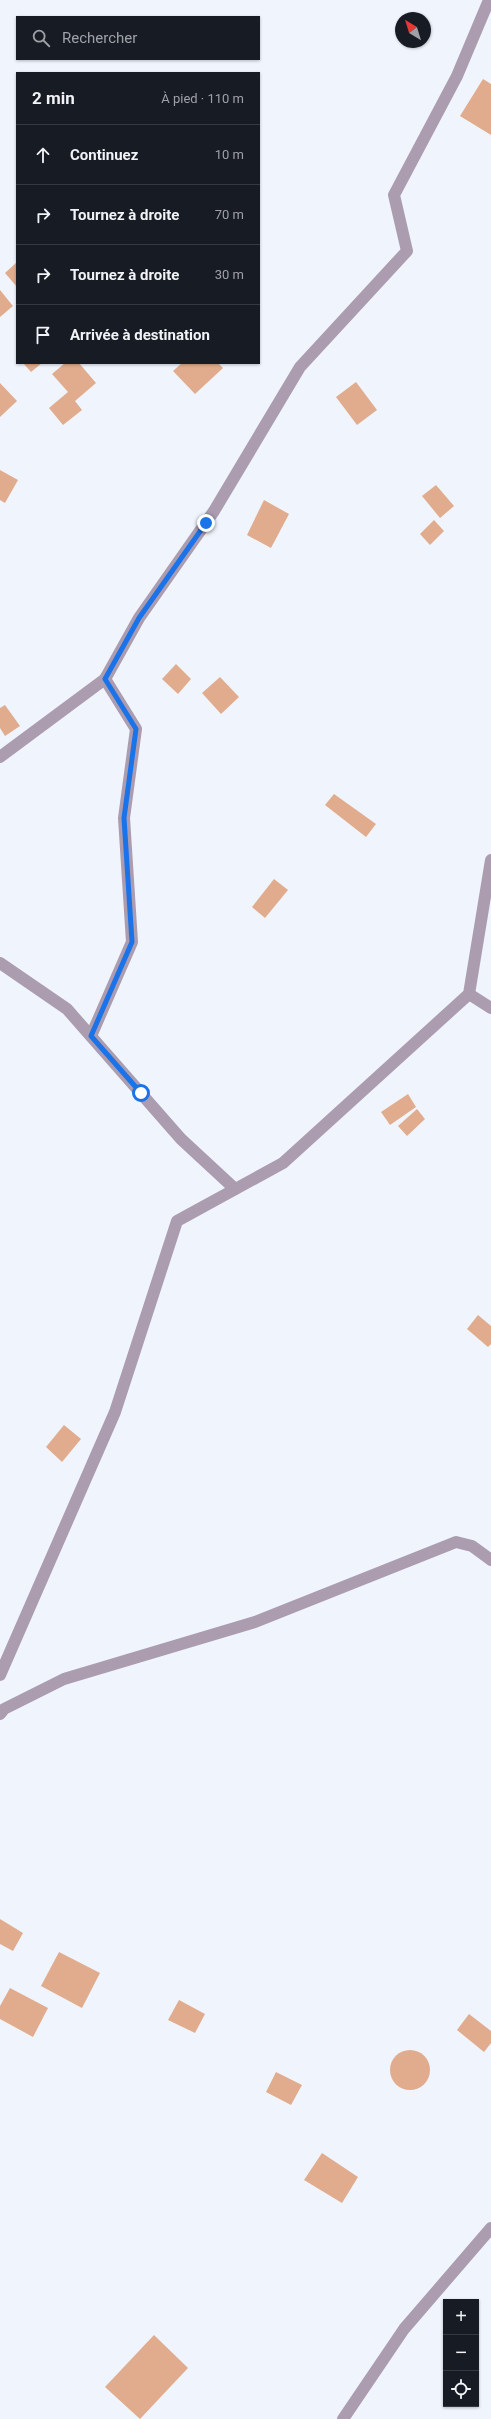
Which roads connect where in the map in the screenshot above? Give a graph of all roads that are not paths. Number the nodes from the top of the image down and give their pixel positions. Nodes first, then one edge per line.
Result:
1 (489, 0) edge
2 (105, 679) junction
3 (0, 757) edge
4 (491, 860) edge
5 (0, 963) edge
6 (470, 994) junction
7 (491, 1008) edge
8 (91, 1036) junction
9 (235, 1189) junction
10 (491, 1560) edge
11 (0, 1675) edge
12 (0, 1714) edge
13 (491, 2228) edge
14 (343, 2419) edge

1 - 2 street
2 - 3 street
2 - 8 street
4 - 6 street
5 - 8 street
6 - 7 street
6 - 9 street
8 - 9 street
9 - 11 street
10 - 12 street
13 - 14 street

